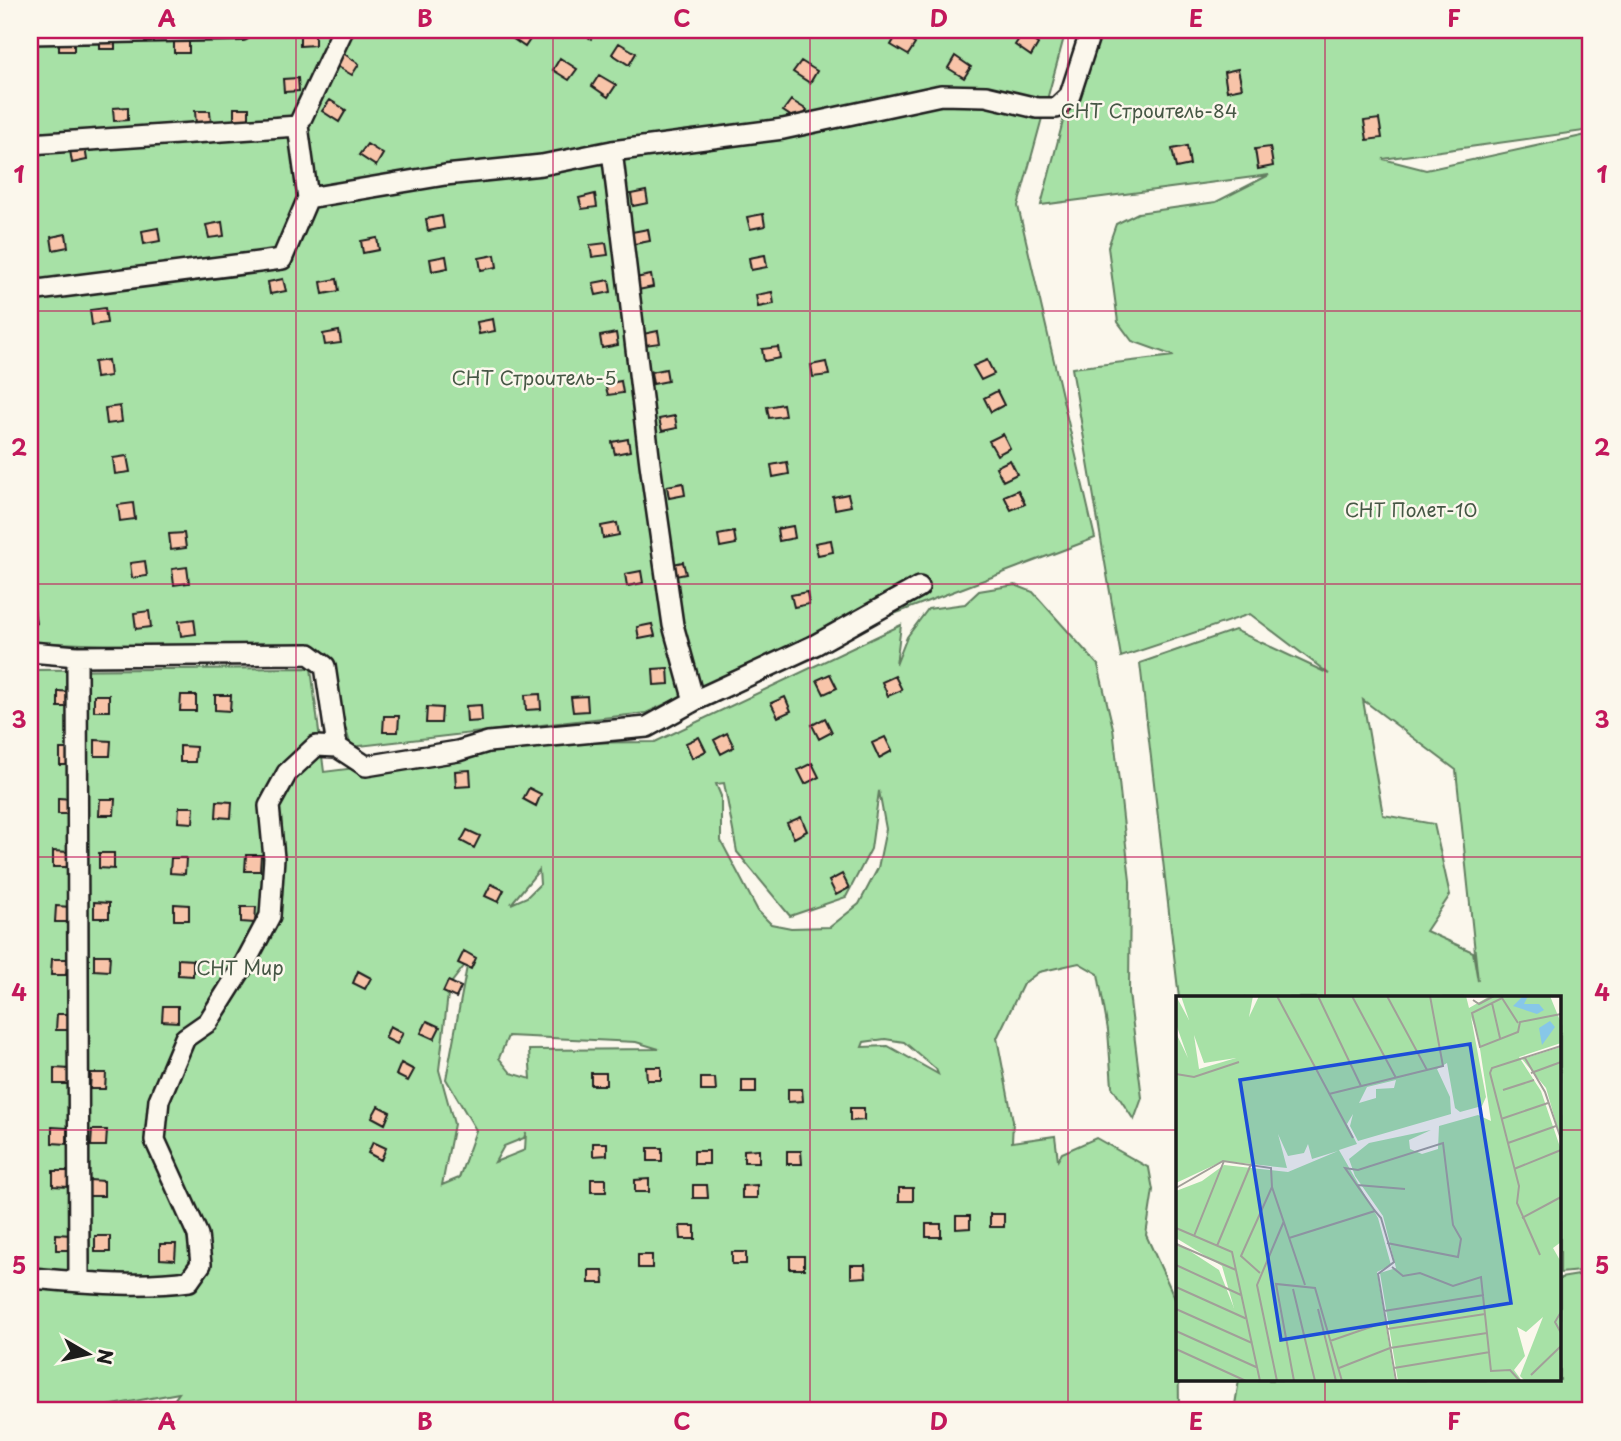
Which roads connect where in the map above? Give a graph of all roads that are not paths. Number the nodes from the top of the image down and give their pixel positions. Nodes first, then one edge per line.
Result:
1 (242, 30) edge
2 (343, 30) edge
3 (1091, 30) edge
4 (30, 34) edge
5 (298, 126) junction
6 (30, 145) edge
7 (612, 151) junction
8 (308, 198) junction
9 (30, 291) edge
10 (919, 587) dead end
11 (30, 652) edge
12 (77, 656) junction
13 (694, 701) junction
14 (337, 747) junction
15 (30, 1278) edge
16 (79, 1282) junction

1 - 4 street
2 - 5 street
3 - 7 street
5 - 6 street
5 - 8 street
7 - 8 street
7 - 13 street
8 - 9 street
10 - 13 street
11 - 12 street
12 - 14 street
12 - 16 street
13 - 14 street
14 - 16 street
15 - 16 street

